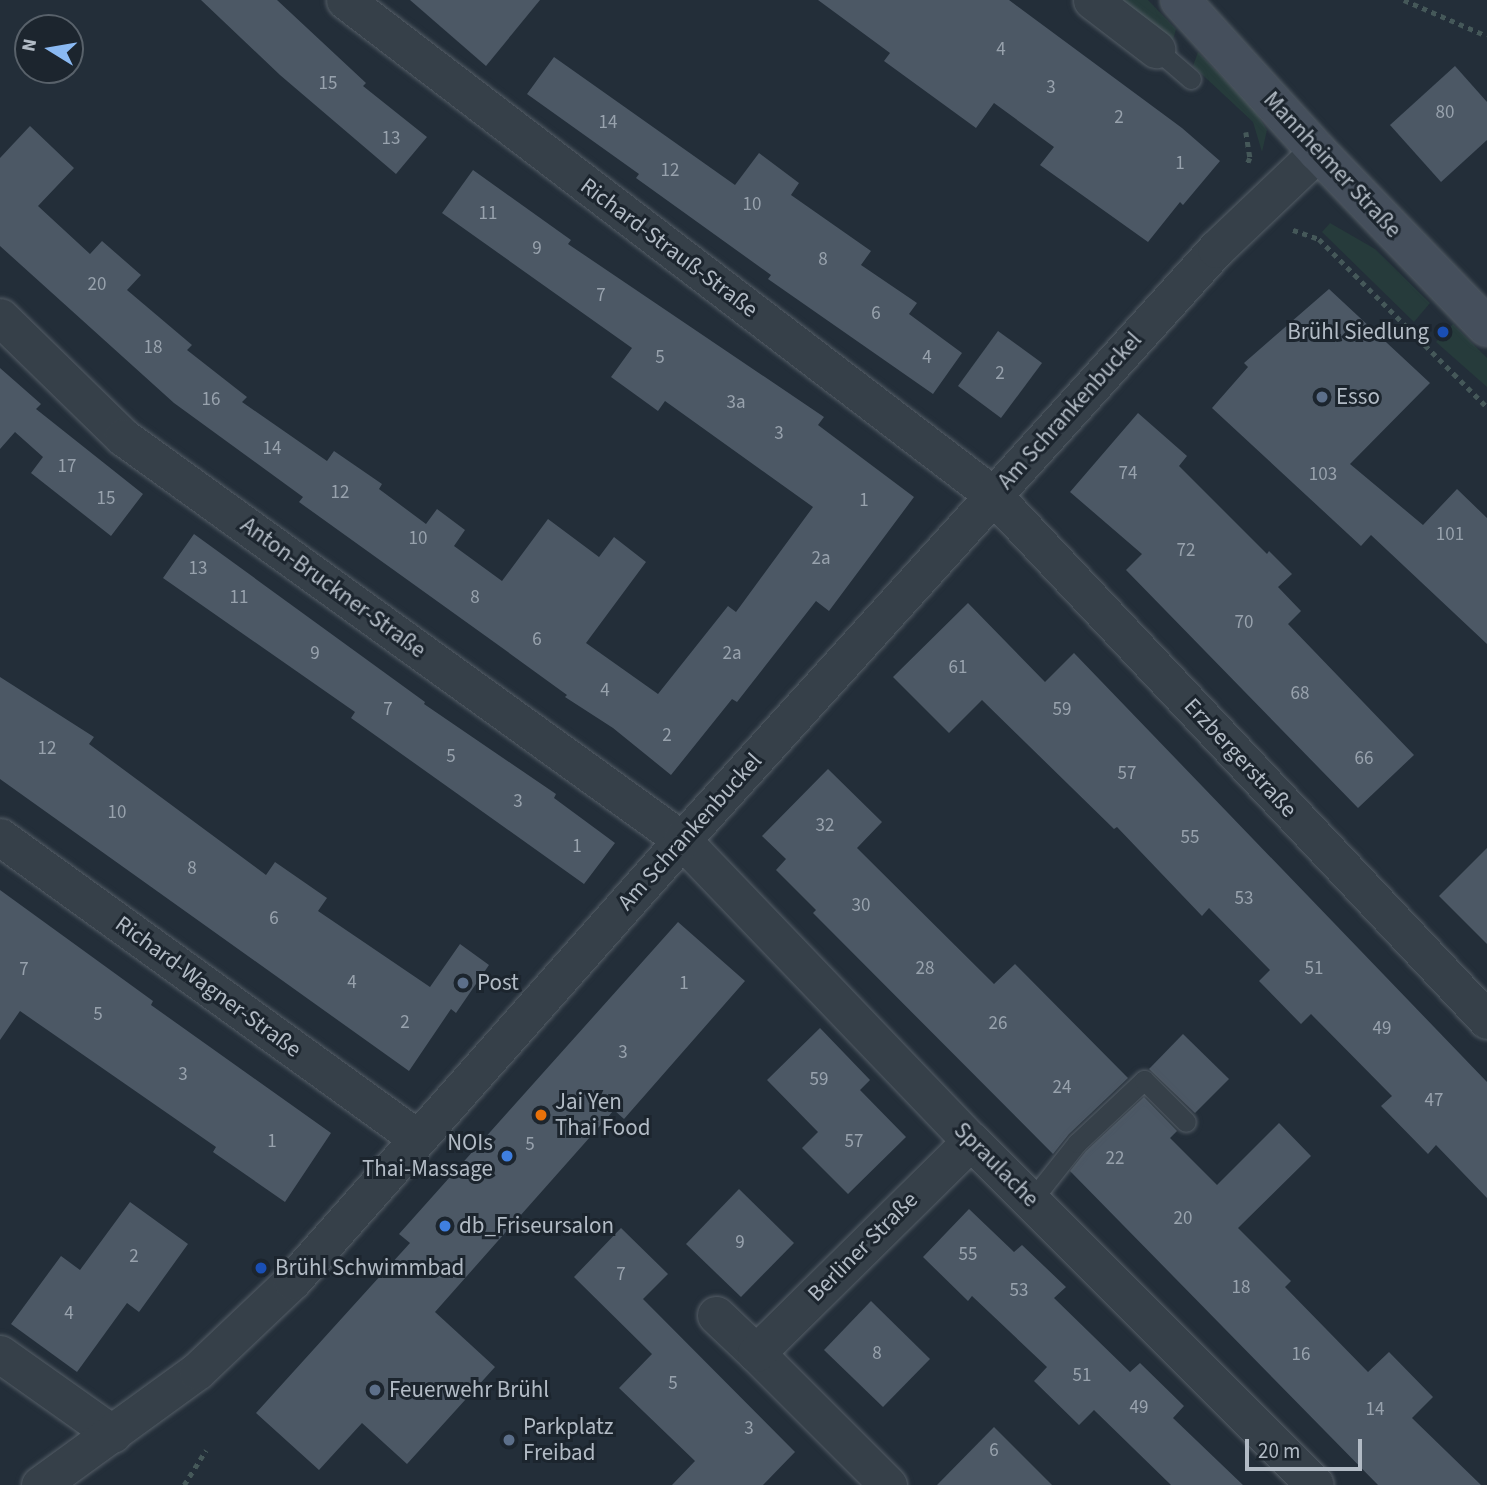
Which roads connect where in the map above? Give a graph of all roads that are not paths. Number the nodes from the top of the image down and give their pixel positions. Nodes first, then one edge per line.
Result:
1 (345, 0) edge
2 (1093, 0) edge
3 (1180, 0) edge
4 (1156, 49) joint
5 (1191, 79) dead end
6 (1318, 152) junction
7 (0, 317) edge
8 (1487, 327) edge
9 (993, 495) junction
10 (0, 837) edge
11 (682, 840) junction
12 (1487, 1020) edge
13 (1186, 1122) dead end
14 (417, 1138) junction
15 (971, 1141) junction
16 (1031, 1201) junction
17 (716, 1315) dead end
18 (756, 1353) junction
19 (0, 1354) edge
20 (113, 1434) junction
21 (40, 1485) edge
22 (887, 1485) edge
23 (1315, 1485) edge

1 - 9 street, Richard-Strauß-Straße
2 - 4 street
3 - 6 main road, Mannheimer Straße
4 - 5 lane
6 - 8 main road, Mannheimer Straße
6 - 9 street, Am Schrankenbuckel
7 - 11 street, Anton-Bruckner-Straße
9 - 11 street, Am Schrankenbuckel
9 - 12 street, Erzbergerstraße
10 - 14 street, Richard-Wagner-Straße
11 - 14 street, Am Schrankenbuckel
11 - 15 street, Spraulache
13 - 16 lane
14 - 20 street, Am Schrankenbuckel
15 - 16 street, Spraulache
15 - 18 street, Berliner Straße
16 - 23 street, Spraulache
17 - 18 street
18 - 22 street
19 - 20 street
20 - 21 street, Am Schrankenbuckel

